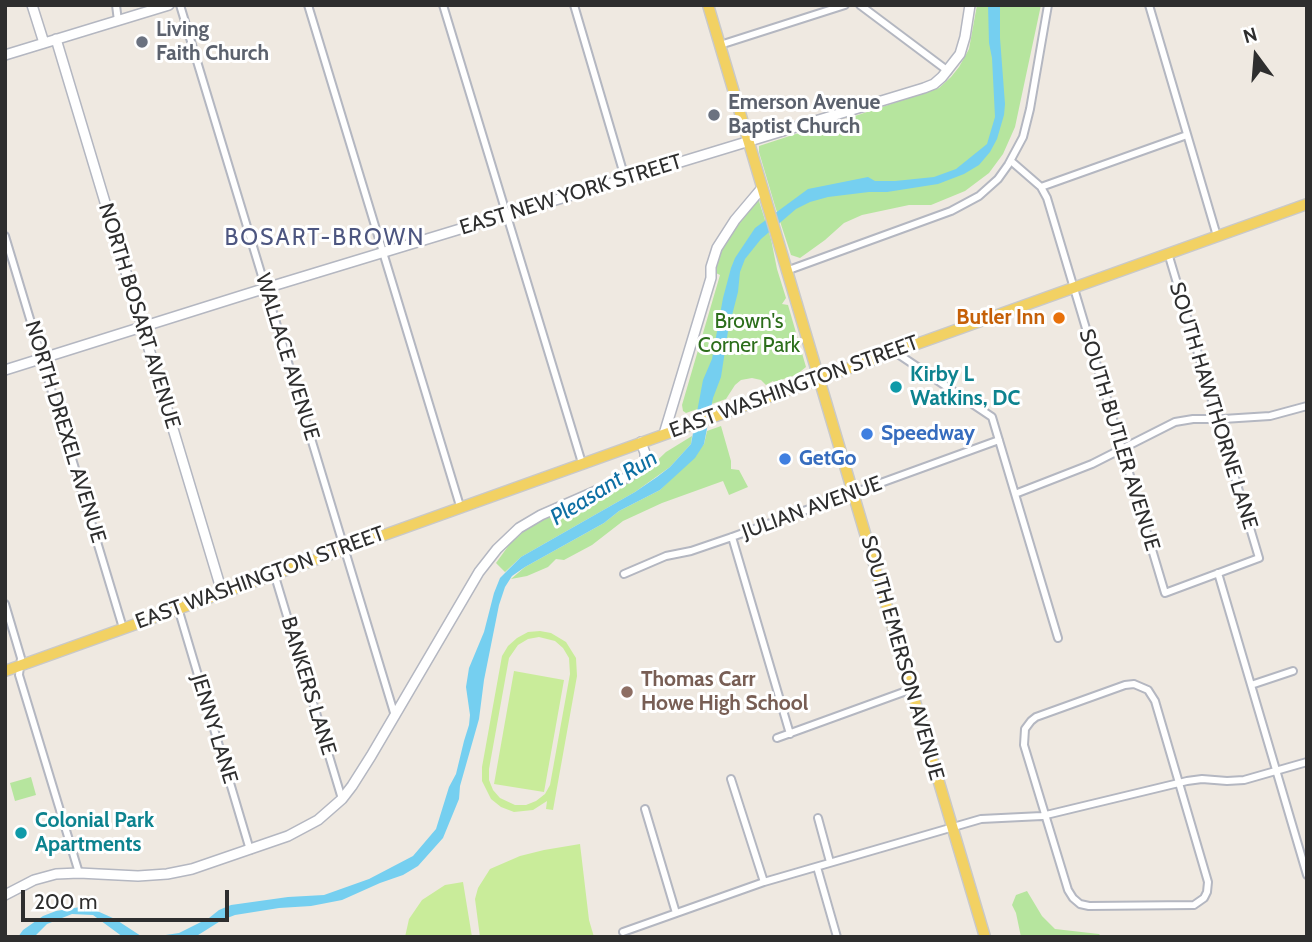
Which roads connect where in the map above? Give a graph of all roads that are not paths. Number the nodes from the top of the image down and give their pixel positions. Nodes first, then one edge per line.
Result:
1 (32, 5) edge
2 (116, 5) edge
3 (169, 5) edge
4 (180, 5) edge
5 (308, 5) edge
6 (443, 5) edge
7 (574, 5) edge
8 (708, 5) edge
9 (845, 5) edge
10 (860, 5) edge
11 (970, 5) edge
12 (1048, 5) edge
13 (1149, 5) edge
14 (118, 21) junction
15 (56, 39) junction
16 (44, 43) junction
17 (720, 45) junction
18 (5, 55) edge
19 (948, 71) junction
20 (1187, 135) junction
21 (749, 142) junction
22 (1011, 161) junction
23 (625, 178) junction
24 (1041, 187) junction
25 (762, 188) junction
26 (1307, 204) edge
27 (506, 214) junction
28 (5, 236) edge
29 (1217, 236) junction
30 (383, 252) junction
31 (1168, 253) junction
32 (786, 271) junction
33 (1073, 287) junction
34 (266, 288) junction
35 (142, 327) junction
36 (894, 351) junction
37 (43, 359) junction
38 (5, 370) edge
39 (820, 379) junction
40 (1307, 406) edge
41 (1217, 419) junction
42 (664, 434) junction
43 (999, 439) junction
44 (641, 442) junction
45 (1121, 449) junction
46 (582, 463) junction
47 (854, 493) junction
48 (1015, 494) junction
49 (460, 506) junction
50 (732, 537) junction
51 (345, 548) junction
52 (274, 573) junction
53 (1218, 573) junction
54 (624, 574) dead end
55 (222, 592) junction
56 (5, 604) edge
57 (178, 608) junction
58 (123, 628) junction
59 (1058, 638) dead end
60 (19, 665) junction
61 (5, 671) edge
62 (1293, 671) dead end
63 (1251, 685) junction
64 (912, 689) junction
65 (395, 716) junction
66 (790, 734) junction
67 (777, 738) dead end
68 (1307, 762) edge
69 (1276, 771) junction
70 (731, 779) dead end
71 (1179, 783) junction
72 (342, 799) junction
73 (645, 809) dead end
74 (1045, 815) junction
75 (817, 818) dead end
76 (952, 827) junction
77 (250, 850) junction
78 (830, 862) junction
79 (817, 866) junction
80 (79, 873) junction
81 (1307, 875) edge
82 (764, 881) junction
83 (5, 895) edge
84 (676, 913) junction
85 (623, 932) dead end
86 (837, 937) edge
87 (985, 937) edge

1 - 16 street
2 - 14 street
3 - 14 street
4 - 34 street, WALLACE AVENUE
5 - 30 street
6 - 27 street
7 - 23 street
8 - 17 main road, SOUTH EMERSON AVENUE
9 - 17 street
10 - 19 street
11 - 19 street
12 - 22 street
13 - 20 street
14 - 15 street
15 - 16 street
15 - 35 street, NORTH BOSART AVENUE
16 - 18 street
17 - 21 main road, SOUTH EMERSON AVENUE
19 - 21 street, EAST NEW YORK STREET
20 - 24 street
20 - 29 street
21 - 23 street, EAST NEW YORK STREET
21 - 25 main road, SOUTH EMERSON AVENUE
22 - 24 street
22 - 32 street
23 - 27 street, EAST NEW YORK STREET
24 - 33 street, SOUTH BUTLER AVENUE
25 - 32 main road, SOUTH EMERSON AVENUE
25 - 42 street
26 - 29 main road, EAST WASHINGTON STREET
27 - 30 street, EAST NEW YORK STREET
27 - 46 street
28 - 37 street, NORTH DREXEL AVENUE
29 - 31 main road, EAST WASHINGTON STREET
30 - 34 street, EAST NEW YORK STREET
30 - 49 street
31 - 33 main road, EAST WASHINGTON STREET
31 - 41 street, SOUTH HAWTHORNE LANE
32 - 39 main road, SOUTH EMERSON AVENUE
33 - 36 main road, EAST WASHINGTON STREET
33 - 45 street, SOUTH BUTLER AVENUE
34 - 35 street, EAST NEW YORK STREET
34 - 51 street, WALLACE AVENUE
35 - 37 street, EAST NEW YORK STREET
35 - 55 street, NORTH BOSART AVENUE
36 - 39 main road, EAST WASHINGTON STREET
36 - 43 street
37 - 38 street, EAST NEW YORK STREET
37 - 58 street, NORTH DREXEL AVENUE
39 - 42 main road, EAST WASHINGTON STREET
39 - 47 main road, SOUTH EMERSON AVENUE
40 - 41 street
41 - 45 street
41 - 53 street, SOUTH HAWTHORNE LANE
42 - 44 main road, EAST WASHINGTON STREET
43 - 47 street, JULIAN AVENUE
43 - 48 street
44 - 46 main road, EAST WASHINGTON STREET
44 - 65 street
45 - 48 street
45 - 53 street, SOUTH BUTLER AVENUE
46 - 49 main road, EAST WASHINGTON STREET
47 - 50 street, JULIAN AVENUE
47 - 64 main road, SOUTH EMERSON AVENUE
48 - 59 street
49 - 51 main road, EAST WASHINGTON STREET
50 - 54 street, JULIAN AVENUE
50 - 66 street
51 - 52 main road, EAST WASHINGTON STREET
51 - 65 street, WALLACE AVENUE
52 - 55 main road, EAST WASHINGTON STREET
52 - 72 street, BANKERS LANE
53 - 63 street
55 - 57 main road, EAST WASHINGTON STREET
56 - 60 street
57 - 58 main road, EAST WASHINGTON STREET
57 - 77 street, JENNY LANE
58 - 60 main road, EAST WASHINGTON STREET
60 - 61 main road, EAST WASHINGTON STREET
60 - 80 street
62 - 63 street
63 - 69 street
64 - 66 street
64 - 76 main road, SOUTH EMERSON AVENUE
65 - 72 street
66 - 67 street
68 - 69 street
69 - 71 street
69 - 81 street
70 - 82 street
71 - 74 street
71 - 74 street
71 - 74 street
72 - 77 street
73 - 84 street
74 - 76 street
75 - 78 street
76 - 78 street
76 - 87 main road, SOUTH EMERSON AVENUE
77 - 80 street
78 - 79 street
79 - 82 street
79 - 86 street
80 - 83 street
82 - 84 street
84 - 85 street

